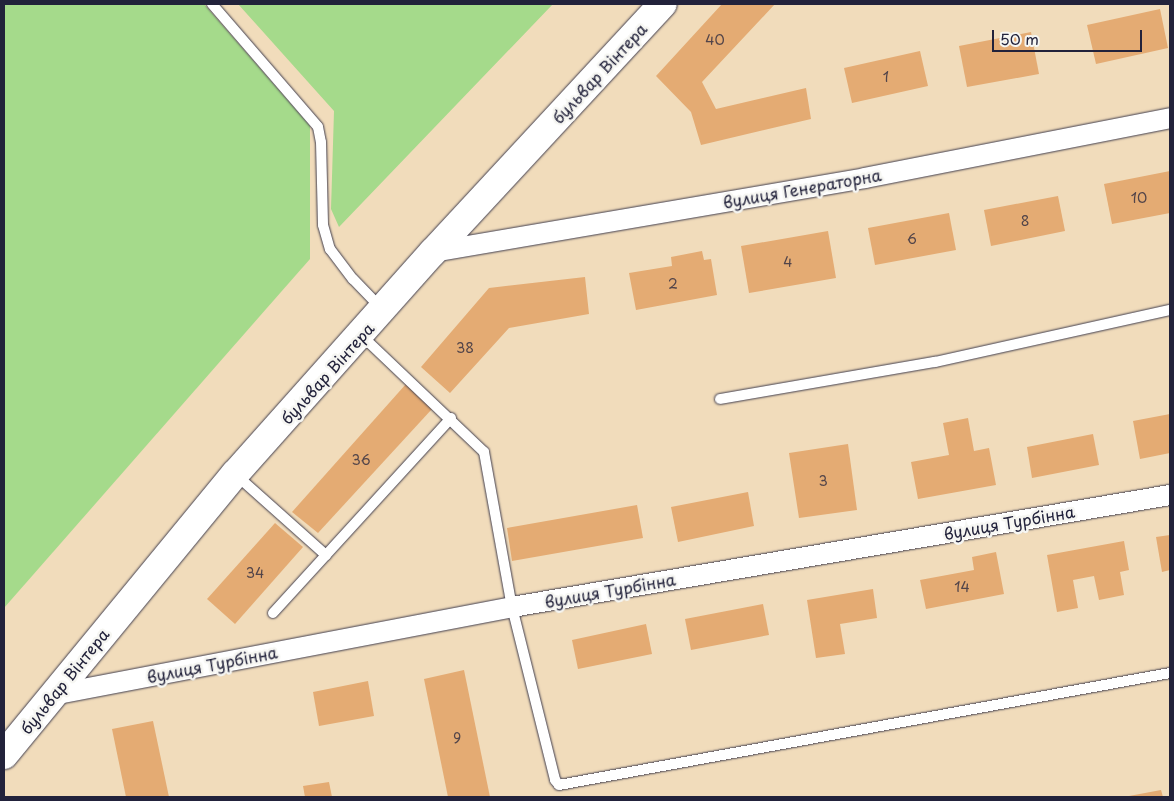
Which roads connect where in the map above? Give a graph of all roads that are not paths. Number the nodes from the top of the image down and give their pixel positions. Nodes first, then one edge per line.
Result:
1 (212, 4) edge
2 (663, 4) edge
3 (1170, 118) edge
4 (434, 252) junction
5 (384, 310) junction
6 (1170, 310) edge
7 (361, 336) junction
8 (720, 399) dead end
9 (451, 418) junction
10 (235, 474) junction
11 (1170, 494) edge
12 (326, 555) junction
13 (512, 606) junction
14 (273, 612) dead end
15 (1170, 673) edge
16 (52, 695) junction
17 (4, 755) edge

1 - 5 lane
2 - 4 street, бульвар Вінтера
3 - 4 street, вулиця Генераторна
4 - 5 street, бульвар Вінтера
5 - 7 street, бульвар Вінтера
6 - 8 lane
7 - 9 lane
7 - 10 street, бульвар Вінтера
9 - 12 lane
9 - 13 lane
10 - 12 lane
10 - 16 street, бульвар Вінтера
11 - 13 street, вулиця Турбінна
12 - 14 lane
13 - 15 lane
13 - 16 street, вулиця Турбінна
16 - 17 street, бульвар Вінтера

